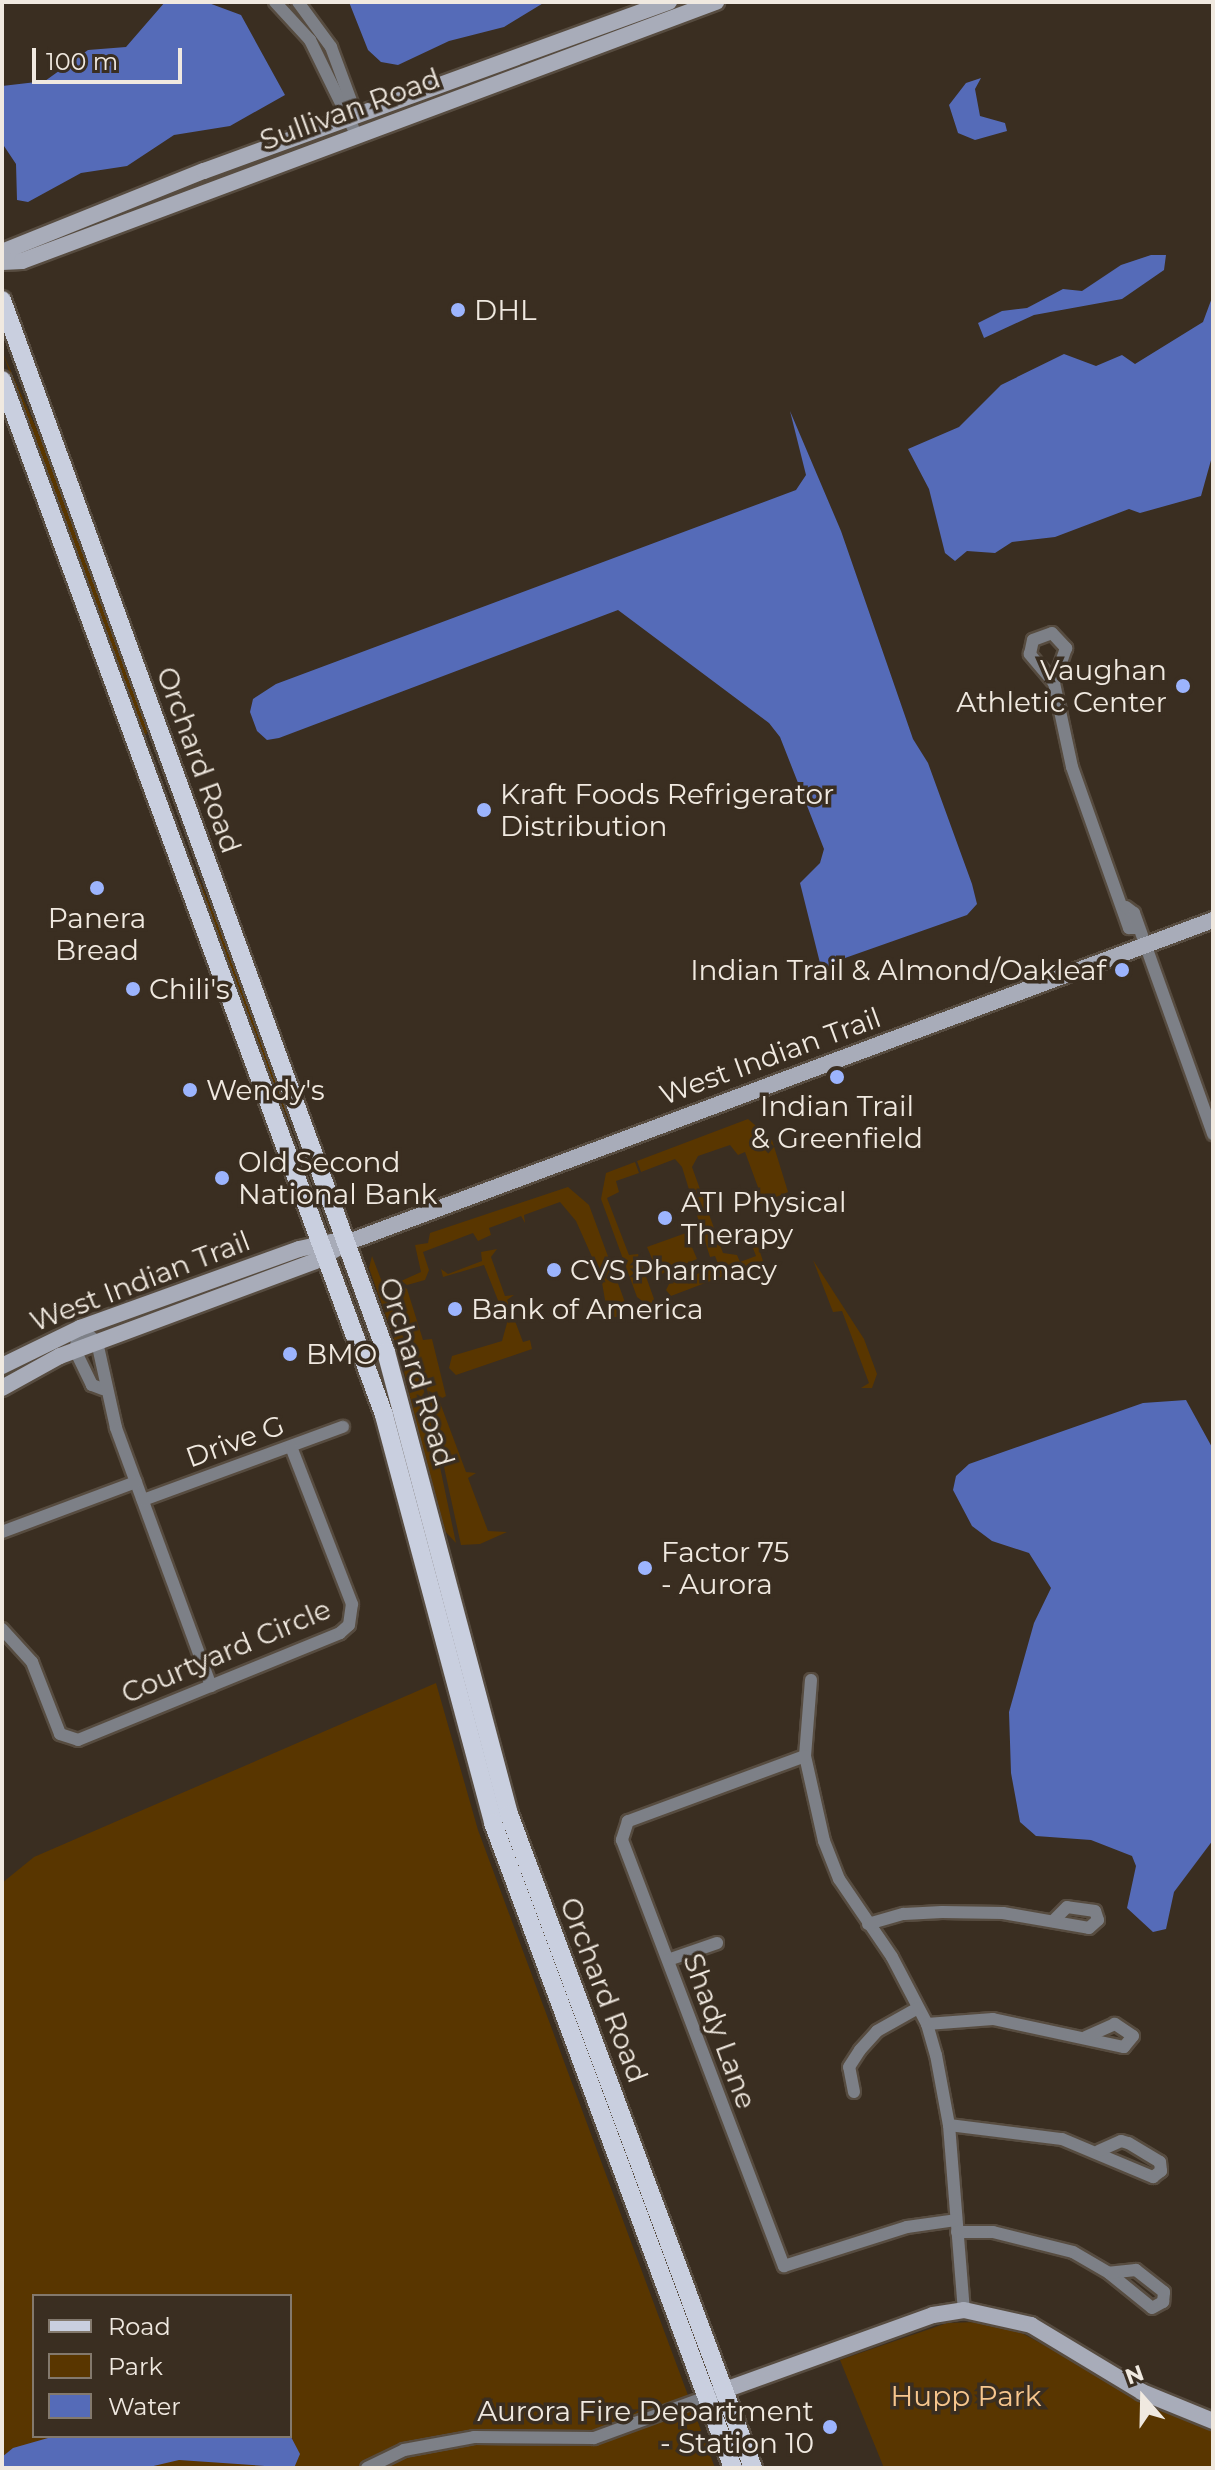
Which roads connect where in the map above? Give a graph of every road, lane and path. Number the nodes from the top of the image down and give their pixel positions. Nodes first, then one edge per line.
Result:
1 (275, 2) edge
2 (298, 2) edge
3 (669, 2) edge
4 (716, 2) edge
5 (353, 126) junction
6 (2, 252) edge
7 (2, 262) edge
8 (2, 300) edge
9 (2, 380) edge
10 (1054, 683) dead end
11 (1213, 920) edge
12 (1144, 946) junction
13 (1213, 1134) edge
14 (346, 1243) junction
15 (323, 1249) junction
16 (80, 1328) junction
17 (97, 1342) junction
18 (75, 1350) junction
19 (2, 1366) edge
20 (2, 1388) edge
21 (103, 1389) junction
22 (343, 1427) dead end
23 (291, 1447) junction
24 (136, 1482) junction
25 (143, 1500) junction
26 (2, 1532) edge
27 (2, 1629) edge
28 (811, 1680) dead end
29 (211, 1686) junction
30 (805, 1756) junction
31 (1053, 1921) dead end
32 (868, 1924) junction
33 (717, 1943) dead end
34 (668, 1960) junction
35 (918, 2008) junction
36 (927, 2024) junction
37 (1086, 2037) dead end
38 (854, 2092) dead end
39 (949, 2125) junction
40 (1099, 2151) dead end
41 (957, 2226) junction
42 (1109, 2273) dead end
43 (964, 2310) junction
44 (715, 2394) junction
45 (1213, 2421) edge
46 (367, 2468) edge
47 (733, 2468) edge
48 (753, 2468) edge

1 - 5 street
2 - 5 street
3 - 5 street, Sullivan Road
4 - 5 street, Sullivan Road
5 - 6 street, Sullivan Road
5 - 7 street, Sullivan Road
8 - 14 main road, Orchard Road
9 - 15 main road, Orchard Road
10 - 12 street
11 - 12 street, West Indian Trail
12 - 13 street
12 - 14 street, West Indian Trail
14 - 15 street, West Indian Trail
14 - 44 main road, Orchard Road
15 - 16 street, West Indian Trail
15 - 17 street, West Indian Trail
15 - 44 main road, Orchard Road
16 - 17 street
16 - 18 street
16 - 19 street, West Indian Trail
17 - 18 street, West Indian Trail
17 - 21 street
18 - 20 street, West Indian Trail
18 - 21 street
21 - 24 street
22 - 23 street, Drive G
23 - 25 street, Drive G
23 - 29 street, Courtyard Circle
24 - 25 street
24 - 26 street
25 - 29 street
27 - 29 street, Courtyard Circle
28 - 30 street
30 - 32 street
30 - 34 street, Shady Lane
31 - 32 street
32 - 35 street
33 - 34 street
34 - 41 street, Shady Lane
35 - 36 street
35 - 38 street
36 - 37 street
36 - 39 street
39 - 40 street
39 - 41 street
41 - 42 street
41 - 43 street
43 - 44 street
43 - 45 street
44 - 46 street
44 - 47 main road, Orchard Road
44 - 48 main road, Orchard Road

